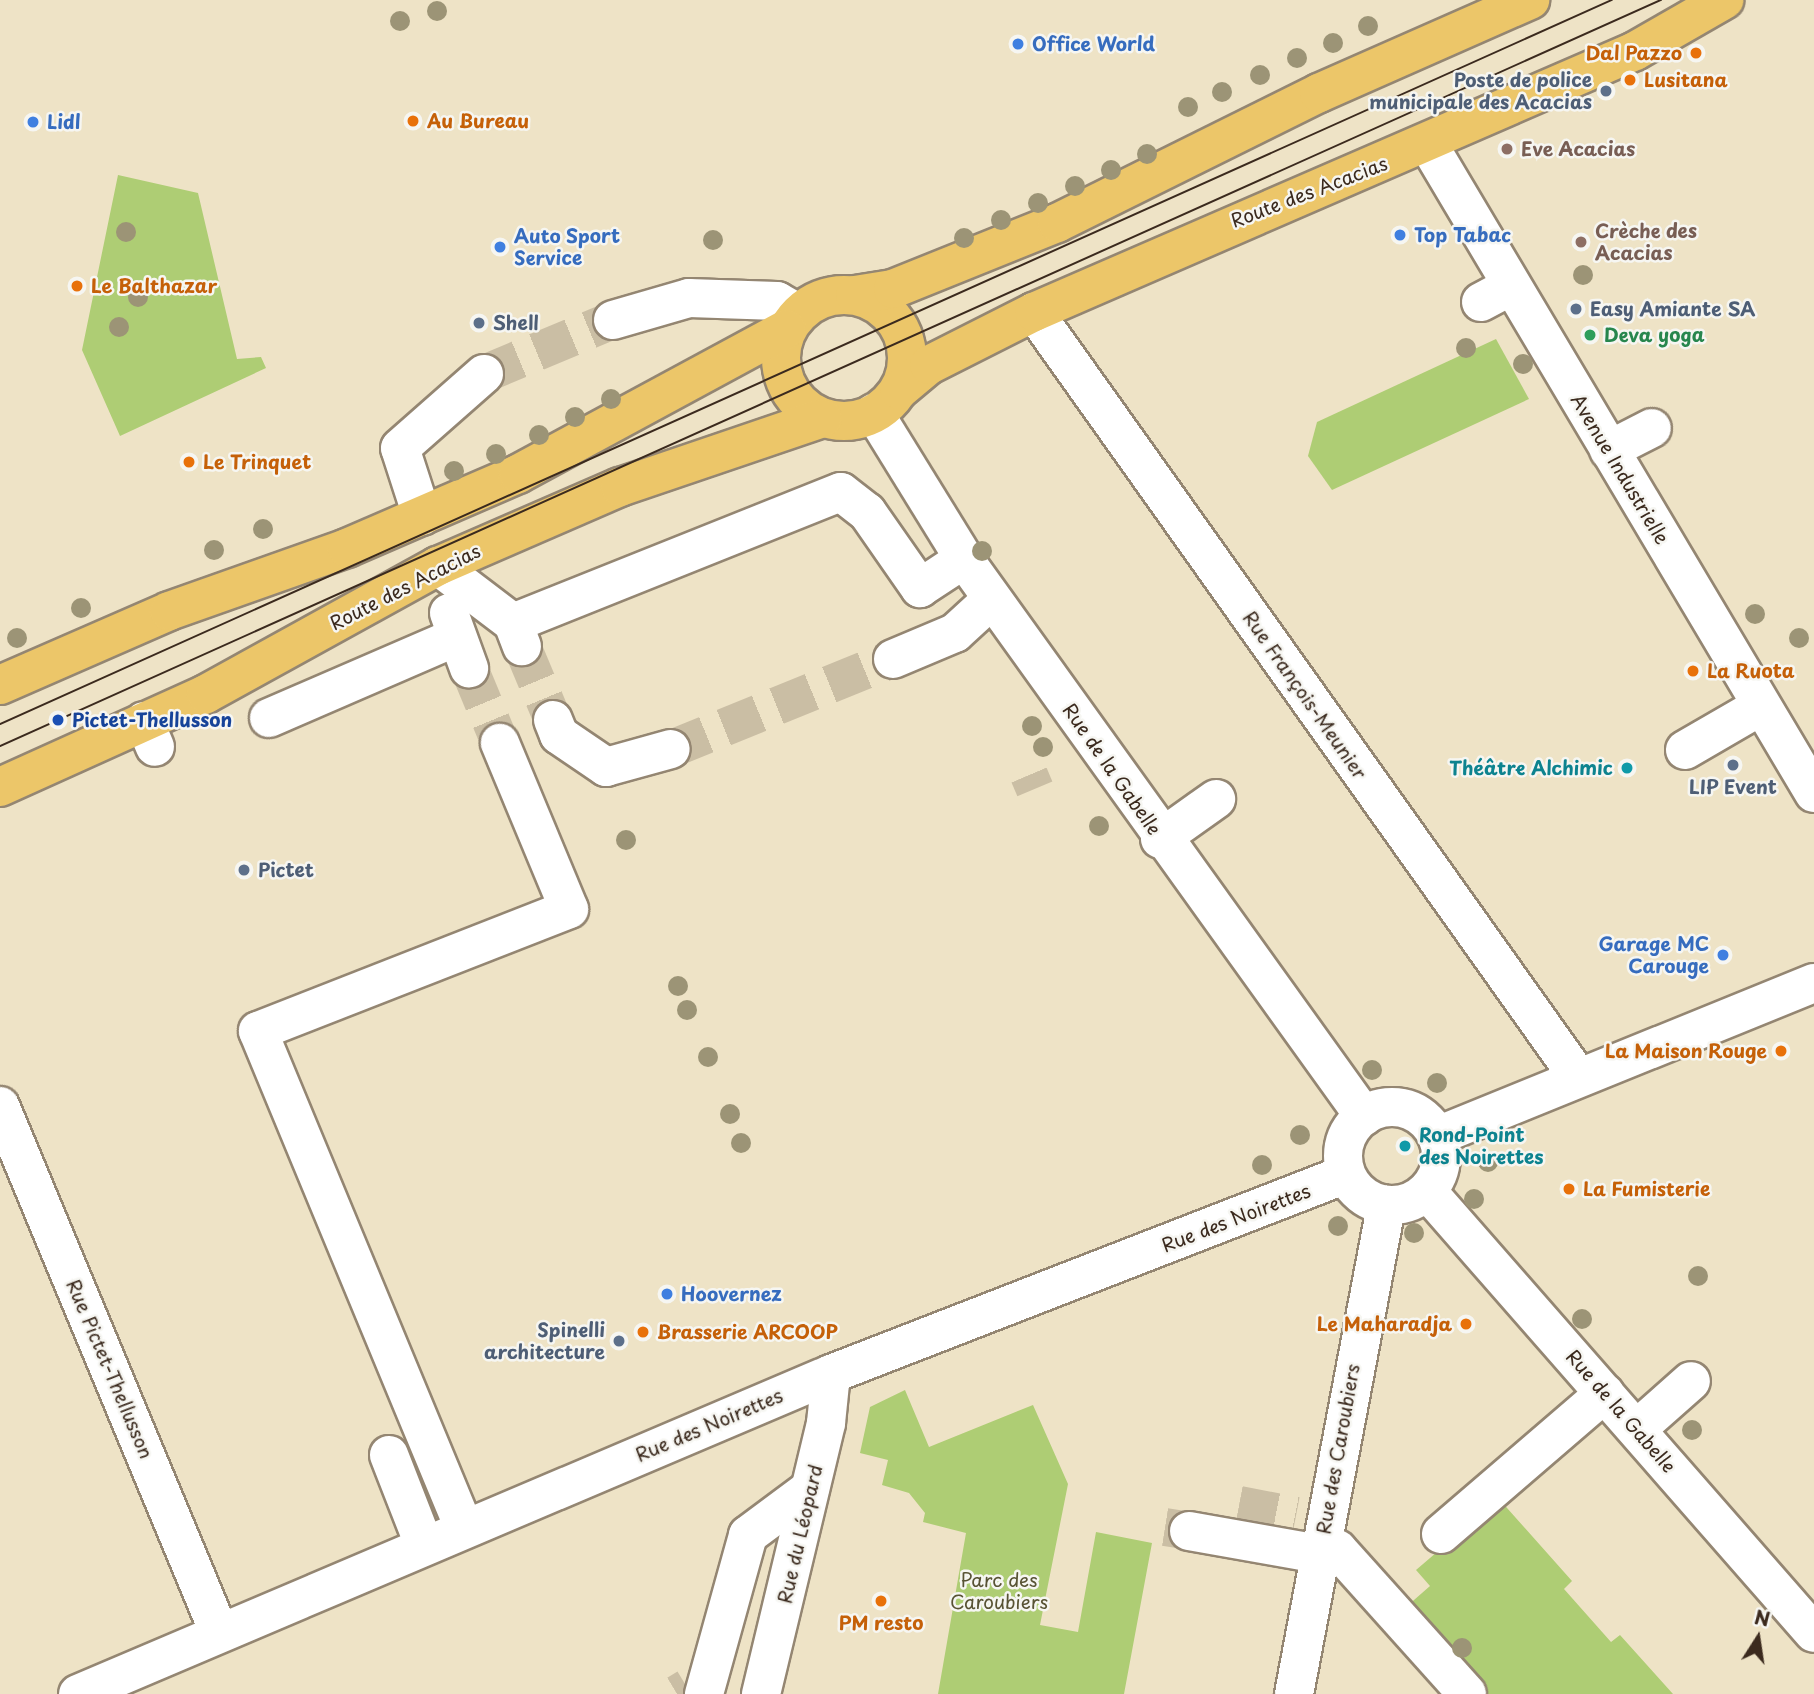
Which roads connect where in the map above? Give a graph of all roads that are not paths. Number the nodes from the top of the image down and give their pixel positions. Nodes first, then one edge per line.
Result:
1 (1724, 0) edge
2 (1508, 4) edge
3 (1428, 144) junction
4 (855, 295) junction
5 (1034, 312) junction
6 (613, 320) tunnel mouth
7 (792, 321) junction
8 (484, 374) tunnel mouth
9 (887, 402) junction
10 (823, 418) junction
11 (1652, 428) dead end
12 (1609, 450) junction
13 (422, 516) junction
14 (964, 559) junction
15 (438, 566) junction
16 (992, 599) junction
17 (893, 659) tunnel mouth
18 (0, 685) edge
19 (1761, 706) junction
20 (269, 718) dead end
21 (553, 720) tunnel mouth
22 (500, 743) tunnel mouth
23 (671, 749) tunnel mouth
24 (1685, 750) dead end
25 (0, 787) edge
26 (1814, 793) edge
27 (1216, 799) dead end
28 (1160, 839) junction
29 (1814, 983) edge
30 (1578, 1077) junction
31 (0, 1106) edge
32 (1364, 1116) junction
33 (1437, 1136) junction
34 (1346, 1174) junction
35 (1427, 1191) junction
36 (1386, 1205) junction
37 (831, 1374) junction
38 (1691, 1381) dead end
39 (1605, 1393) junction
40 (1637, 1429) junction
41 (389, 1455) dead end
42 (810, 1489) junction
43 (464, 1528) junction
44 (1189, 1531) tunnel mouth
45 (1315, 1533) junction
46 (1441, 1534) dead end
47 (424, 1545) junction
48 (1811, 1623) edge
49 (219, 1632) junction
50 (700, 1684) edge
51 (78, 1694) edge
52 (761, 1694) edge
53 (1294, 1694) edge
54 (1467, 1694) edge

1 - 3 main road, Route des Acacias
2 - 4 main road
3 - 5 main road, Route des Acacias
3 - 12 street, Avenue Industrielle
4 - 7 main road
4 - 9 main road
5 - 9 main road, Route des Acacias
5 - 30 street, Rue François-Meunier
6 - 7 street
7 - 10 main road
7 - 13 main road
8 - 13 street
9 - 10 main road
9 - 14 street, Rue de la Gabelle
10 - 15 main road, Route des Acacias
11 - 12 street
12 - 19 street, Avenue Industrielle
13 - 18 main road
14 - 15 street
14 - 16 street, Rue de la Gabelle
15 - 20 street
15 - 25 main road, Route des Acacias
16 - 17 street
16 - 28 street, Rue de la Gabelle
19 - 24 street
19 - 26 street, Avenue Industrielle
21 - 23 street
22 - 43 street
27 - 28 street
28 - 32 street, Rue de la Gabelle
29 - 30 street
30 - 33 street
31 - 49 street, Rue Pictet-Thellusson
32 - 33 street
32 - 34 street
33 - 35 street
34 - 36 street
34 - 37 street, Rue des Noirettes
35 - 36 street
35 - 39 street, Rue de la Gabelle
36 - 45 street, Rue des Caroubiers
37 - 42 street, Rue du Léopard
37 - 43 street, Rue des Noirettes
38 - 40 street
39 - 40 street, Rue de la Gabelle
39 - 46 street
40 - 48 street, Rue de la Gabelle
41 - 47 street
42 - 50 street
42 - 52 street, Rue du Léopard
43 - 47 street, Rue des Noirettes
44 - 45 street
45 - 53 street, Rue des Caroubiers
45 - 54 street
47 - 49 street, Rue des Noirettes
49 - 51 street, Rue des Noirettes

